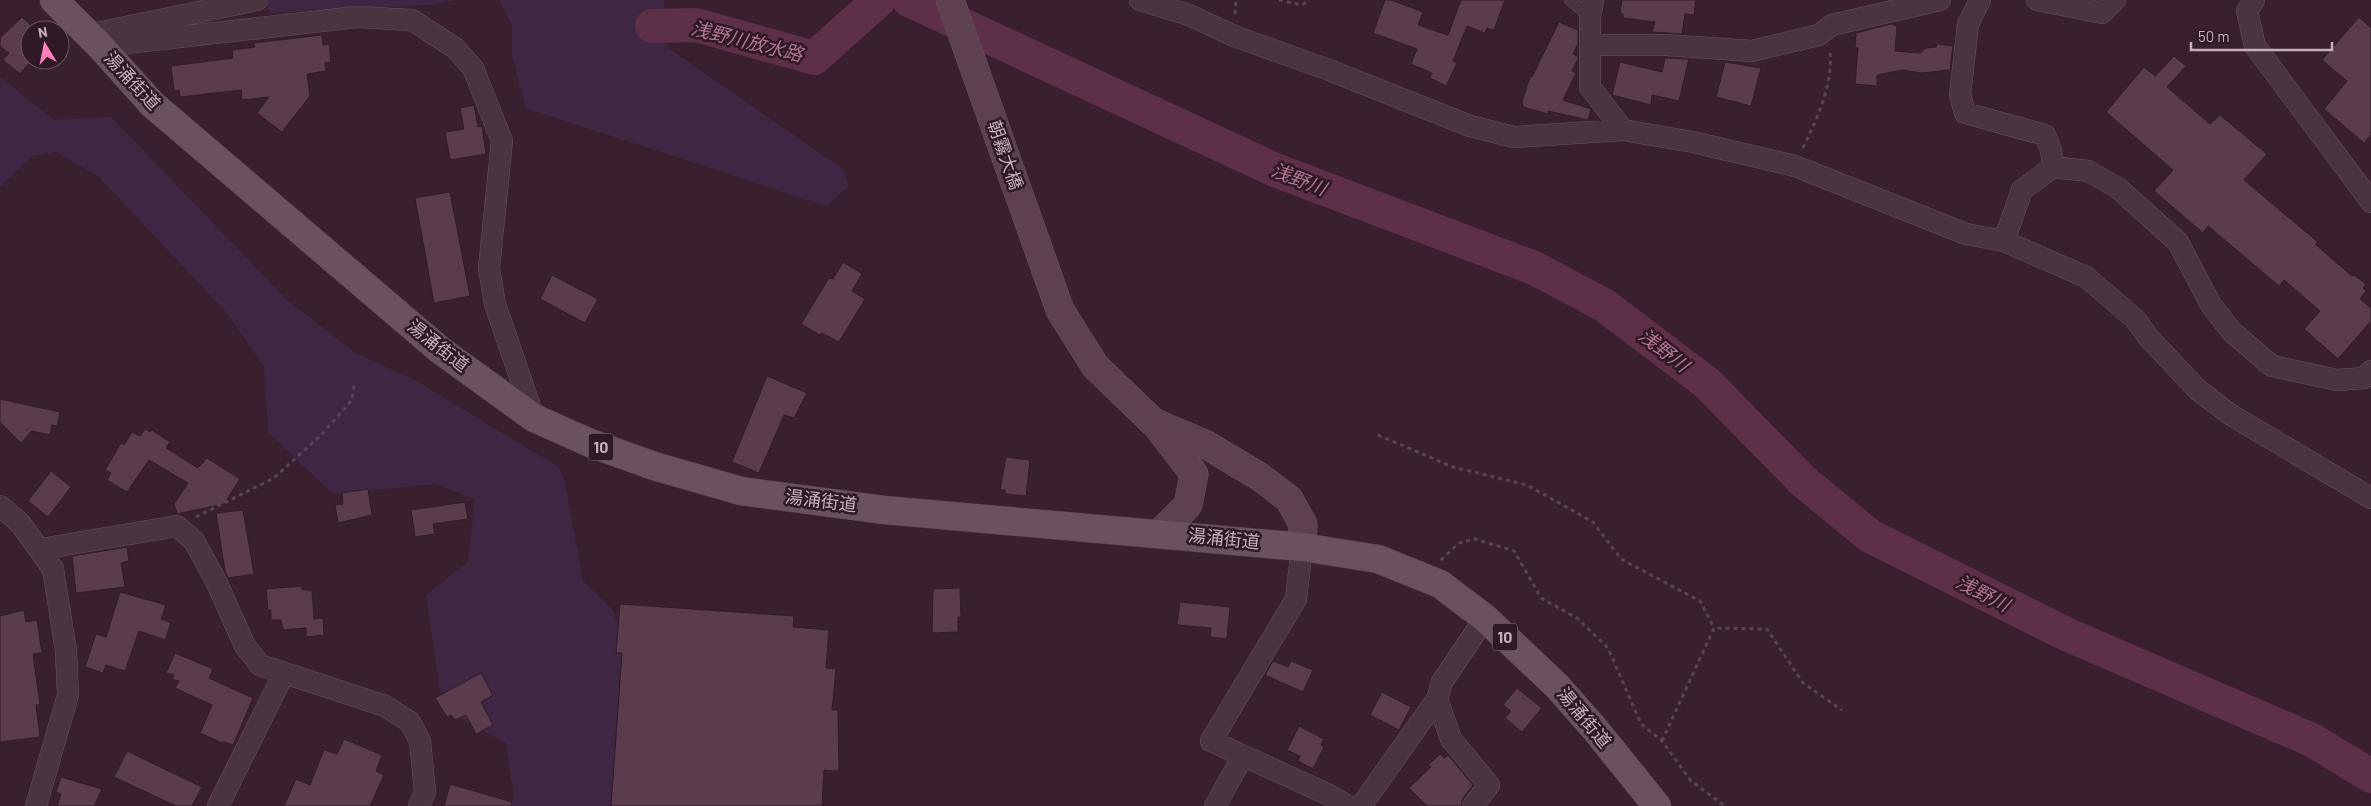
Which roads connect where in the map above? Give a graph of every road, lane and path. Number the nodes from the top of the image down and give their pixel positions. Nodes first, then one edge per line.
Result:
1 (54, 0) edge
2 (257, 0) edge
3 (950, 0) edge
4 (1140, 0) edge
5 (1279, 0) edge
6 (1310, 0) edge
7 (1570, 0) edge
8 (1940, 0) edge
9 (1980, 0) edge
10 (2037, 0) edge
11 (2115, 0) edge
12 (2254, 0) edge
13 (1592, 8) edge
14 (1832, 25) junction
15 (93, 41) junction
16 (1592, 46) junction
17 (1623, 130) junction
18 (1795, 166) junction
19 (2054, 167) junction
20 (2371, 202) edge
21 (2004, 241) junction
22 (2371, 371) edge
23 (354, 385) dead end
24 (534, 418) junction
25 (1153, 422) junction
26 (1378, 435) dead end
27 (2371, 498) edge
28 (0, 506) edge
29 (177, 526) junction
30 (1160, 533) junction
31 (1302, 547) junction
32 (41, 549) junction
33 (1422, 577) junction
34 (1485, 618) junction
35 (1714, 628) junction
36 (284, 673) junction
37 (1437, 699) junction
38 (1842, 710) dead end
39 (1662, 741) junction
40 (1243, 756) junction
41 (36, 806) edge
42 (218, 806) edge
43 (419, 806) edge
44 (1215, 806) edge
45 (1348, 806) edge
46 (1361, 806) edge
47 (1473, 806) edge
48 (1657, 806) edge
49 (1725, 806) edge

1 - 15 main road, 湯涌街道 / 10
2 - 15 street
3 - 25 street, 朝霧大橋
4 - 17 street
5 - 6 path
7 - 13 lane
8 - 14 street
9 - 19 street
10 - 11 street
12 - 20 street
13 - 16 street
14 - 16 street
14 - 18 path
15 - 24 main road, 湯涌街道 / 10
15 - 24 street
16 - 17 street
17 - 18 street
18 - 21 street
19 - 21 street
19 - 22 street
21 - 27 street
23 - 29 path
24 - 30 main road, 湯涌街道 / 10
25 - 30 street
25 - 31 street
26 - 35 path
28 - 32 street
29 - 32 street
29 - 36 street
30 - 31 main road, 湯涌街道 / 10
31 - 33 main road, 湯涌街道 / 10
31 - 40 street
32 - 41 street
33 - 34 main road, 湯涌街道 / 10
33 - 39 path
34 - 37 street
34 - 48 main road, 湯涌街道 / 10
35 - 38 path
35 - 39 path
36 - 42 street
36 - 43 street
37 - 46 street
37 - 47 street
39 - 49 path
40 - 44 street
40 - 45 street

